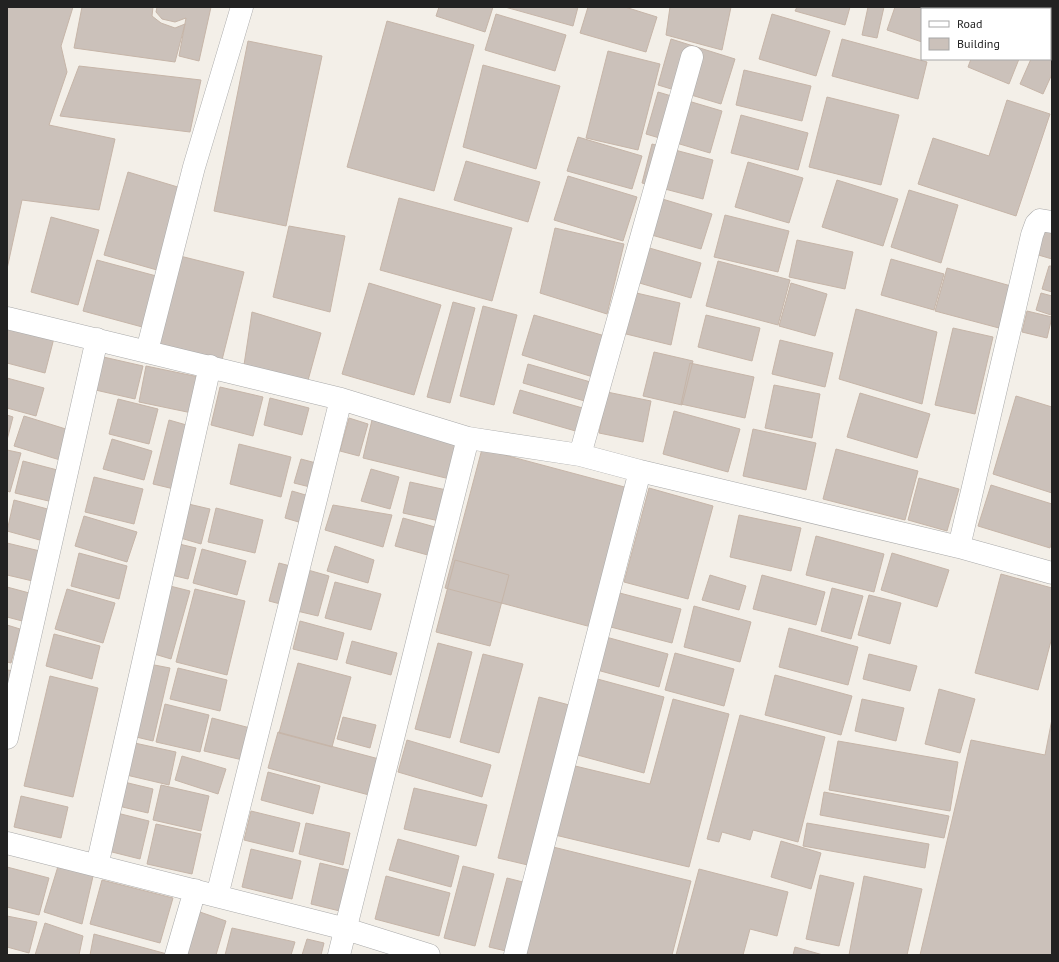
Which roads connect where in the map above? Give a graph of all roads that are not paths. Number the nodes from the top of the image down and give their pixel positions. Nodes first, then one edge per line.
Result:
1 (242, 7) edge
2 (692, 57) dead end
3 (1052, 222) edge
4 (7, 318) edge
5 (97, 339) junction
6 (147, 351) junction
7 (210, 366) junction
8 (341, 399) junction
9 (468, 438) junction
10 (580, 455) junction
11 (640, 471) junction
12 (959, 547) junction
13 (1052, 573) edge
14 (7, 738) edge
15 (7, 843) edge
16 (97, 866) junction
17 (195, 890) junction
18 (217, 896) junction
19 (346, 930) junction
20 (176, 955) edge
21 (339, 955) edge
22 (429, 955) edge
23 (515, 955) edge

1 - 6 street
2 - 10 street
3 - 12 street
4 - 5 street
5 - 6 street
5 - 14 street
6 - 7 street
7 - 8 street
7 - 16 street
8 - 9 street
8 - 18 street
9 - 10 street
9 - 19 street
10 - 11 street
11 - 12 street
11 - 23 street
12 - 13 street
15 - 16 street
16 - 17 street
17 - 18 street
17 - 20 street
18 - 19 street
19 - 21 street
19 - 22 street

